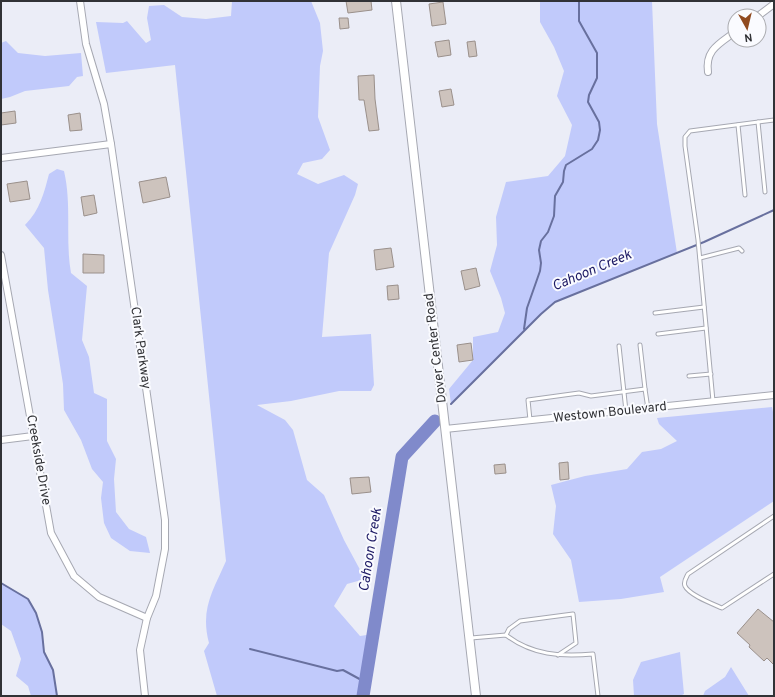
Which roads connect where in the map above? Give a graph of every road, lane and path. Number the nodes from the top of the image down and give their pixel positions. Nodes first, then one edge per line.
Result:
1 (80, 1) edge
2 (396, 1) edge
3 (727, 38) edge
4 (708, 72) dead end
5 (774, 120) edge
6 (758, 122) junction
7 (738, 124) junction
8 (111, 144) junction
9 (1, 158) edge
10 (765, 192) dead end
11 (745, 195) dead end
12 (742, 251) dead end
13 (1, 255) edge
14 (700, 258) junction
15 (704, 307) junction
16 (655, 313) dead end
17 (706, 328) junction
18 (658, 334) dead end
19 (640, 345) dead end
20 (619, 346) dead end
21 (710, 374) junction
22 (689, 376) dead end
23 (645, 389) junction
24 (625, 392) junction
25 (774, 395) edge
26 (713, 402) junction
27 (648, 409) junction
28 (626, 411) junction
29 (530, 420) junction
30 (445, 429) junction
31 (33, 436) junction
32 (1, 440) edge
33 (774, 516) edge
34 (774, 574) edge
35 (147, 618) junction
36 (506, 635) junction
37 (469, 638) junction
38 (558, 655) junction
39 (145, 696) edge
40 (476, 696) edge
41 (598, 696) edge

1 - 8 street, Clark Parkway
2 - 30 street, Dover Center Road
3 - 4 street
5 - 6 lane
6 - 7 lane
6 - 10 lane
7 - 11 lane
7 - 14 lane
8 - 9 street
8 - 35 street, Clark Parkway
12 - 14 lane
13 - 31 street, Creekside Drive
14 - 15 lane
15 - 16 lane
15 - 17 lane
17 - 18 lane
17 - 21 lane
19 - 23 lane
20 - 24 lane
21 - 22 lane
21 - 26 lane
23 - 24 lane
23 - 27 lane
24 - 28 lane
24 - 29 lane
25 - 26 street, Westown Boulevard
26 - 27 street, Westown Boulevard
27 - 28 street, Westown Boulevard
28 - 29 street, Westown Boulevard
29 - 30 street, Westown Boulevard
30 - 37 street, Dover Center Road
31 - 32 street
31 - 35 street, Creekside Drive
33 - 34 lane
35 - 39 street, Clark Parkway
36 - 37 lane
36 - 38 lane
36 - 38 lane
37 - 40 street, Dover Center Road
38 - 41 lane

